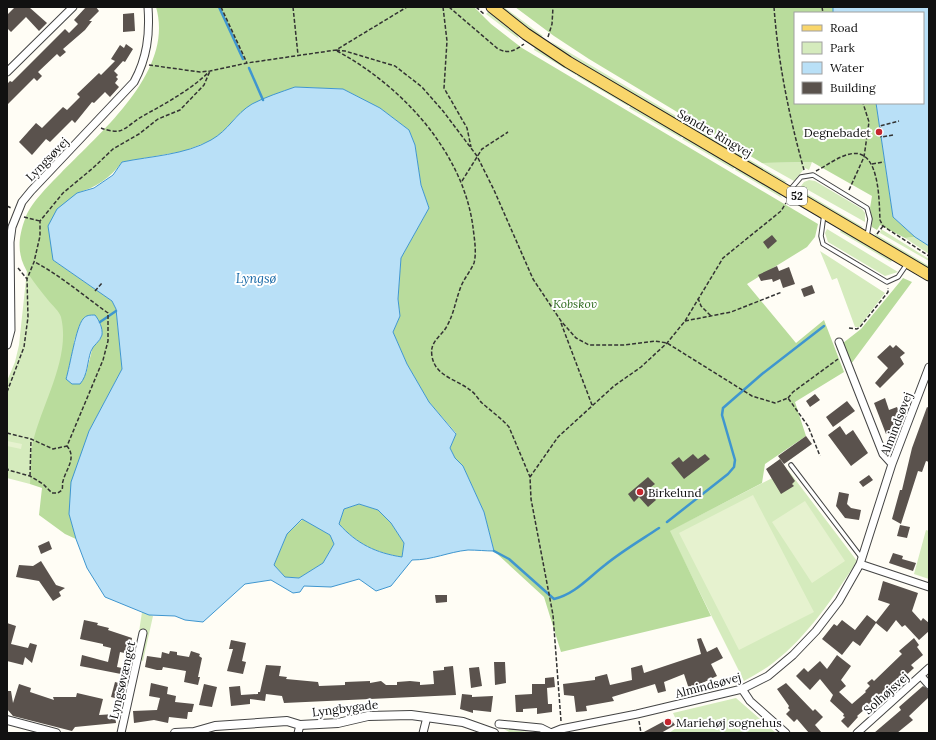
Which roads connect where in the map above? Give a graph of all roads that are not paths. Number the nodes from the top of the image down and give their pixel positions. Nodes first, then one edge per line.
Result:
1 (73, 7) edge
2 (148, 7) edge
3 (492, 7) edge
4 (7, 72) edge
5 (790, 192) junction
6 (824, 213) junction
7 (872, 236) junction
8 (908, 263) junction
9 (929, 275) edge
10 (839, 342) dead end
11 (7, 345) edge
12 (929, 367) edge
13 (892, 464) junction
14 (792, 465) dead end
15 (861, 561) junction
16 (929, 587) edge
17 (143, 633) dead end
18 (929, 668) edge
19 (921, 676) junction
20 (929, 685) edge
21 (742, 689) junction
22 (427, 717) junction
23 (7, 720) edge
24 (499, 724) dead end
25 (299, 729) edge
26 (56, 733) edge
27 (121, 733) edge
28 (175, 733) edge
29 (423, 733) edge
30 (494, 733) edge
31 (551, 733) edge
32 (786, 733) edge
33 (857, 733) edge

1 - 4 street
2 - 11 street, Lyngsøvej
3 - 5 main road, Søndre Ringvej / 52
5 - 6 main road, Søndre Ringvej / 52
5 - 7 lane
6 - 7 main road, Søndre Ringvej / 52
6 - 8 lane
7 - 8 main road, Søndre Ringvej / 52
8 - 9 main road, Søndre Ringvej / 52
10 - 13 street
12 - 13 street, Almindsøvej
13 - 15 street, Almindsøvej
14 - 15 lane
15 - 16 street
15 - 21 street, Almindsøvej
17 - 27 street, Lyngsøvænget
18 - 19 street, Solhøjsvej
19 - 20 street
19 - 33 street, Solhøjsvej
21 - 31 street, Almindsøvej
21 - 32 street
22 - 25 street, Lyngbygade
22 - 29 street
22 - 30 street, Lyngbygade
23 - 26 street
24 - 31 street
25 - 28 street, Lyngbygade

